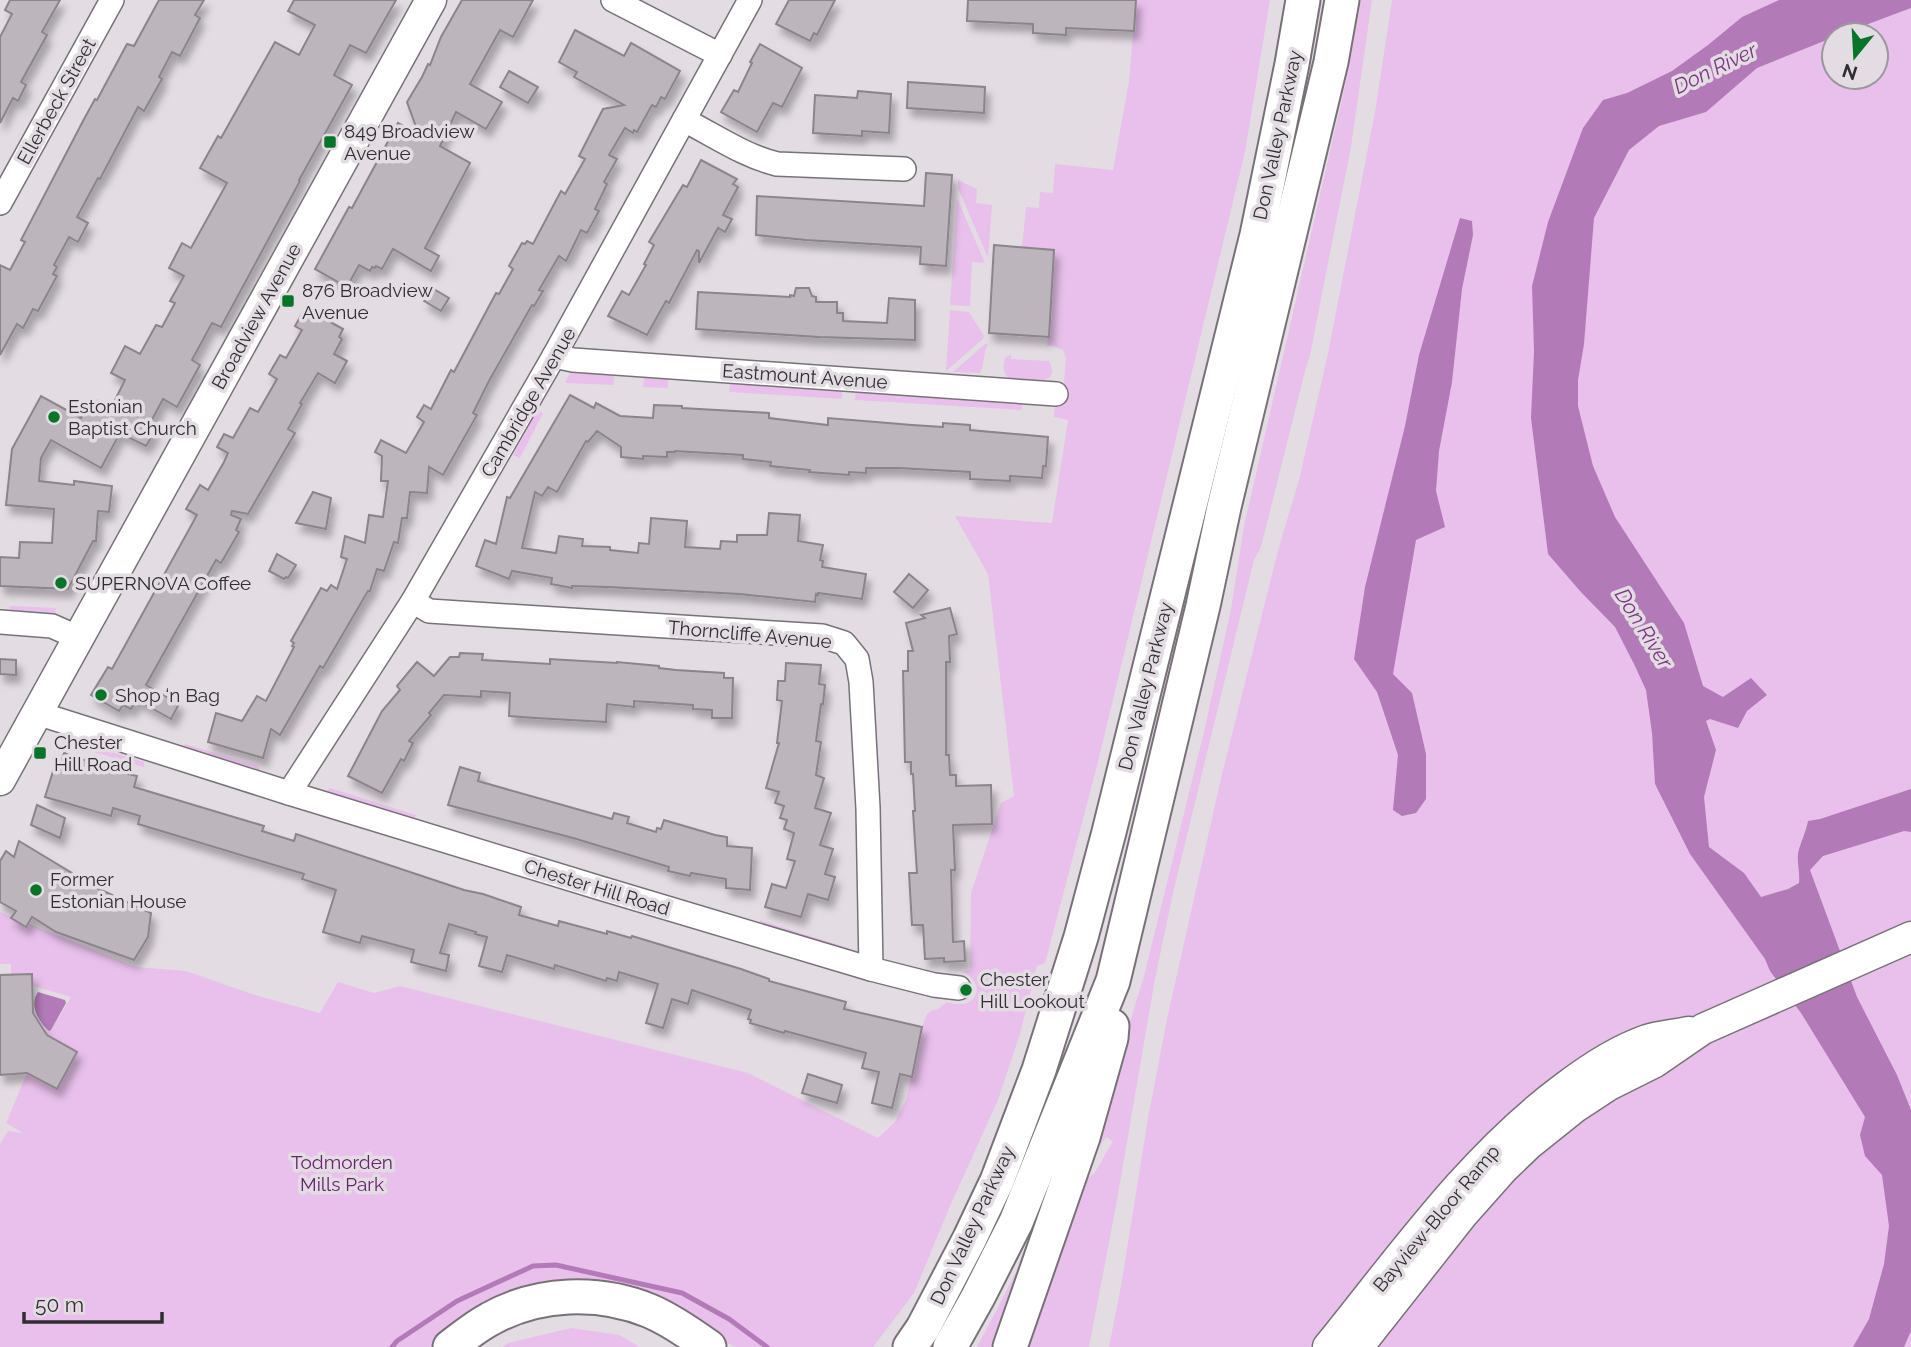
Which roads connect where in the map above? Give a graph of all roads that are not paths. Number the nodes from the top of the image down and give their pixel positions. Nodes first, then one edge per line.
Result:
1 (112, 0) edge
2 (430, 0) edge
3 (614, 0) edge
4 (750, 0) edge
5 (1303, 0) edge
6 (1342, 0) edge
7 (720, 55) junction
8 (684, 120) junction
9 (904, 169) dead end
10 (0, 203) edge
11 (554, 356) junction
12 (1056, 394) dead end
13 (413, 601) junction
14 (0, 622) edge
15 (79, 638) junction
16 (37, 713) junction
17 (0, 780) edge
18 (289, 793) junction
19 (1911, 937) edge
20 (871, 969) junction
21 (1113, 981) junction
22 (959, 988) dead end
23 (1703, 1029) junction
24 (450, 1347) edge
25 (476, 1347) edge
26 (681, 1347) edge
27 (709, 1347) edge
28 (910, 1347) edge
29 (950, 1347) edge
30 (1010, 1347) edge
31 (1328, 1347) edge
32 (1358, 1347) edge

1 - 10 street, Ellerbeck Street
2 - 15 main road, Broadview Avenue
3 - 7 street
4 - 7 street, Cambridge Avenue
5 - 28 highway, Don Valley Parkway
6 - 21 highway, Don Valley Parkway
7 - 8 street, Cambridge Avenue
8 - 9 street
8 - 11 street, Cambridge Avenue
11 - 12 street, Eastmount Avenue
11 - 13 street, Cambridge Avenue
13 - 18 street, Cambridge Avenue
13 - 20 street, Thorncliffe Avenue
14 - 15 street
15 - 16 main road, Broadview Avenue
16 - 17 main road, Broadview Avenue
16 - 18 street, Chester Hill Road
18 - 20 street, Chester Hill Road
19 - 23 main road, Bayview-Bloor Ramp
20 - 22 street, Chester Hill Road
21 - 29 highway, Don Valley Parkway
21 - 30 highway
23 - 31 main road, Bayview-Bloor Ramp
23 - 32 main road, Bayview-Bloor Ramp
24 - 27 highway
25 - 26 highway

